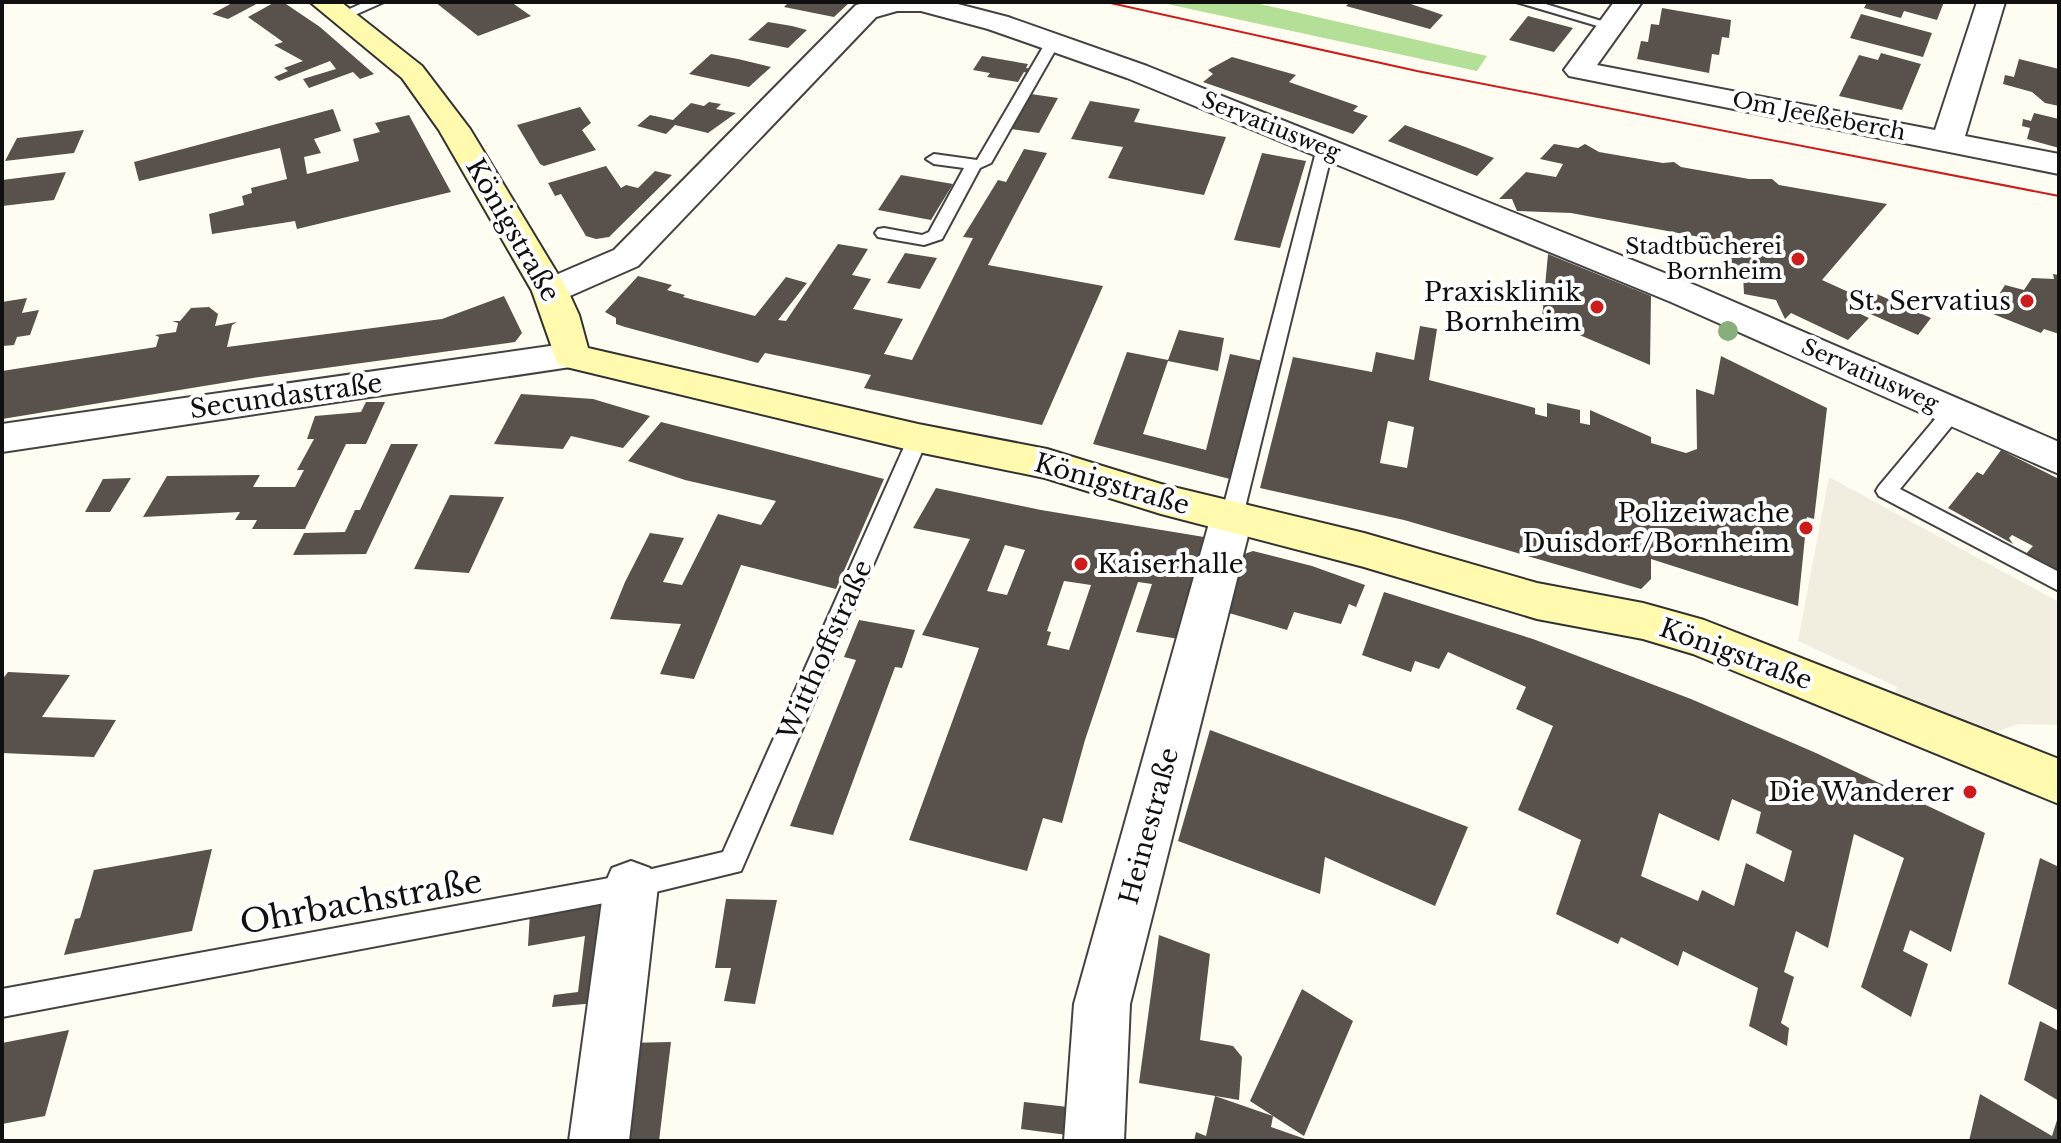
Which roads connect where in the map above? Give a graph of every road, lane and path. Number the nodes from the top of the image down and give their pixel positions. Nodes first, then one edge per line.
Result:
1 (377, 2) edge
2 (1523, 2) edge
3 (1628, 2) edge
4 (1991, 2) edge
5 (334, 8) edge
6 (1611, 26) junction
7 (1053, 42) junction
8 (1948, 140) junction
9 (1325, 148) junction
10 (934, 159) dead end
11 (2059, 164) edge
12 (974, 165) junction
13 (884, 233) dead end
14 (550, 291) junction
15 (571, 356) junction
16 (1953, 411) junction
17 (2, 438) edge
18 (918, 438) junction
19 (2059, 459) edge
20 (1232, 516) junction
21 (2059, 582) edge
22 (2059, 782) edge
23 (732, 862) joint
24 (631, 886) junction
25 (2, 1003) edge
26 (599, 1141) edge
27 (1094, 1141) edge

1 - 5 lane
2 - 6 lane
3 - 6 street
4 - 8 street
5 - 14 street, Königstraße
6 - 8 street, Om Jeeßeberch
7 - 9 street, Servatiusweg
7 - 12 lane
7 - 14 street, Servatiusweg
8 - 11 street, Om Jeeßeberch
9 - 16 street, Servatiusweg
9 - 20 lane
10 - 12 lane
12 - 13 lane
14 - 15 street, Königstraße
15 - 17 street, Secundastraße
15 - 18 street, Königstraße
16 - 19 street, Servatiusweg
16 - 21 lane
18 - 20 street, Königstraße
18 - 23 lane, Witthoffstraße
20 - 22 street, Königstraße
20 - 27 street, Heinestraße
23 - 24 lane, Ohrbachstraße
24 - 25 lane, Ohrbachstraße
24 - 26 street

